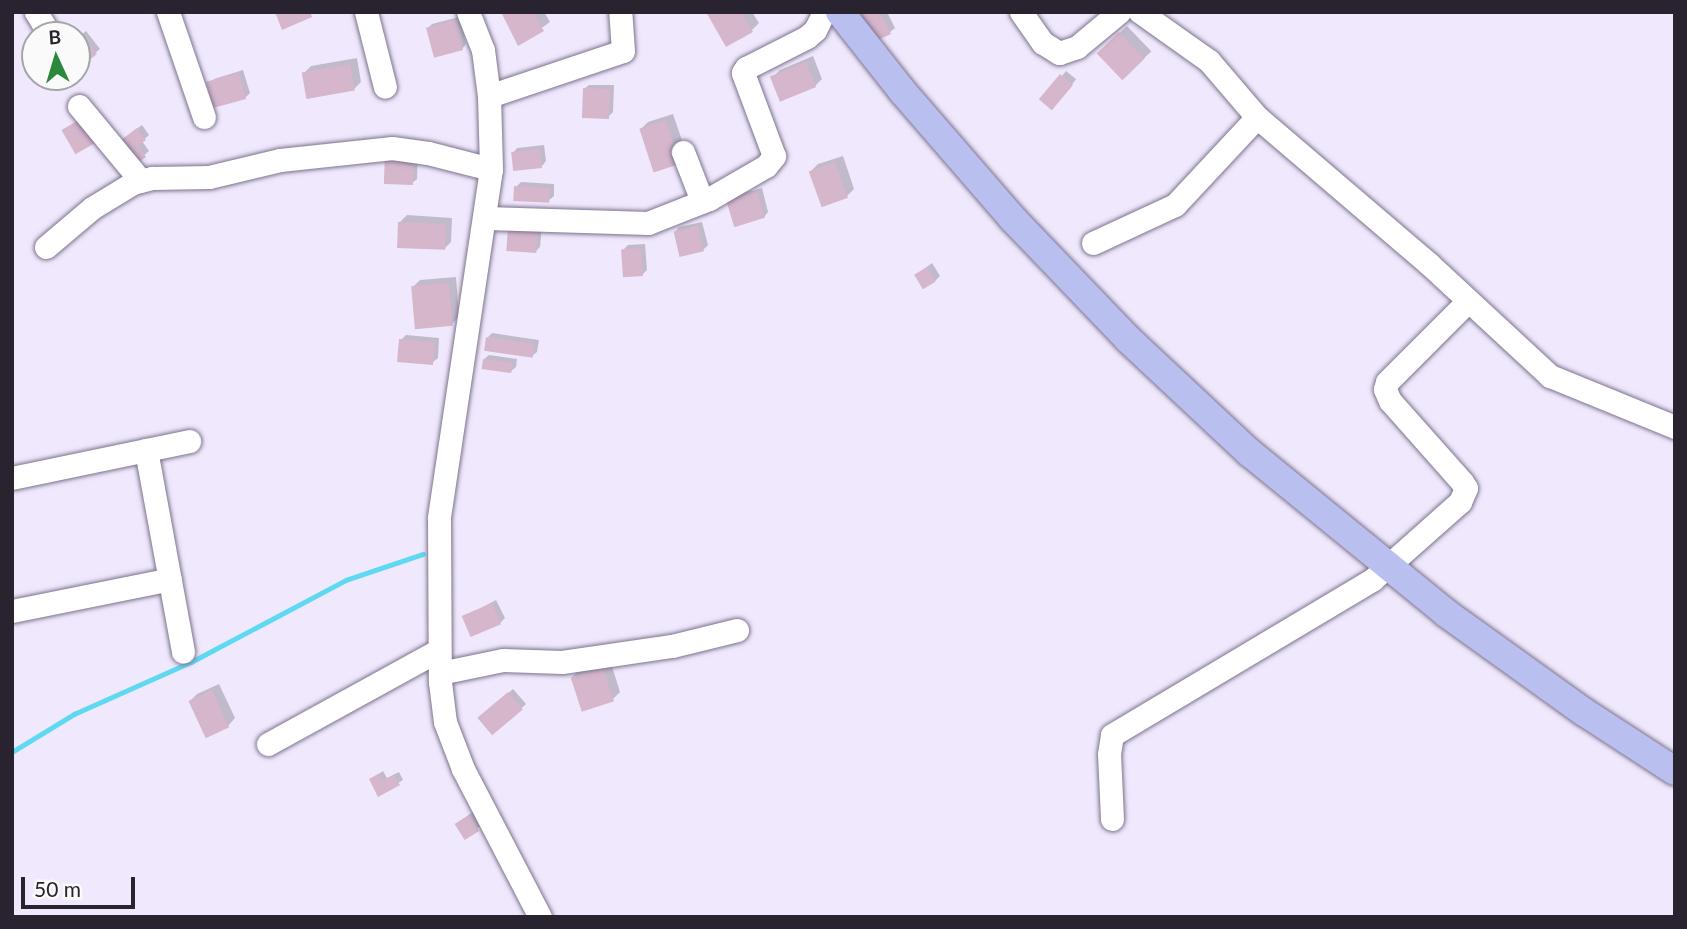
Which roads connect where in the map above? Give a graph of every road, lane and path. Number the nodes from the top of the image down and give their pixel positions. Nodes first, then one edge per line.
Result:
1 (168, 12) edge
2 (366, 12) edge
3 (468, 12) edge
4 (620, 12) edge
5 (824, 12) edge
6 (840, 12) edge
7 (861, 12) edge
8 (1021, 12) edge
9 (1119, 12) edge
10 (1140, 12) edge
11 (385, 87) dead end
12 (489, 96) junction
13 (79, 106) dead end
14 (204, 117) dead end
15 (1257, 117) junction
16 (683, 152) dead end
17 (491, 169) junction
18 (141, 181) junction
19 (702, 201) junction
20 (486, 218) junction
21 (1093, 243) dead end
22 (46, 247) dead end
23 (1468, 301) junction
24 (1675, 427) edge
25 (189, 441) dead end
26 (146, 450) junction
27 (13, 476) edge
28 (1394, 562) junction
29 (170, 579) junction
30 (12, 611) edge
31 (737, 630) dead end
32 (439, 650) junction
33 (183, 652) dead end
34 (440, 673) junction
35 (268, 744) dead end
36 (1675, 751) edge
37 (1675, 771) edge
38 (1112, 818) dead end
39 (540, 917) edge

1 - 14 street
2 - 11 street
3 - 12 street
4 - 12 street
5 - 19 street
6 - 28 main road
7 - 28 main road
8 - 9 street
10 - 15 street
12 - 17 street
13 - 18 street
15 - 21 street
15 - 23 street
16 - 19 street
17 - 18 street
17 - 20 street
18 - 22 street
19 - 20 street
20 - 32 street
23 - 24 street
23 - 28 street
25 - 26 street
26 - 27 street
26 - 29 street
28 - 36 main road
28 - 37 main road
28 - 38 street
29 - 30 street
29 - 33 street
31 - 34 street
32 - 34 street
32 - 35 street
34 - 39 street

